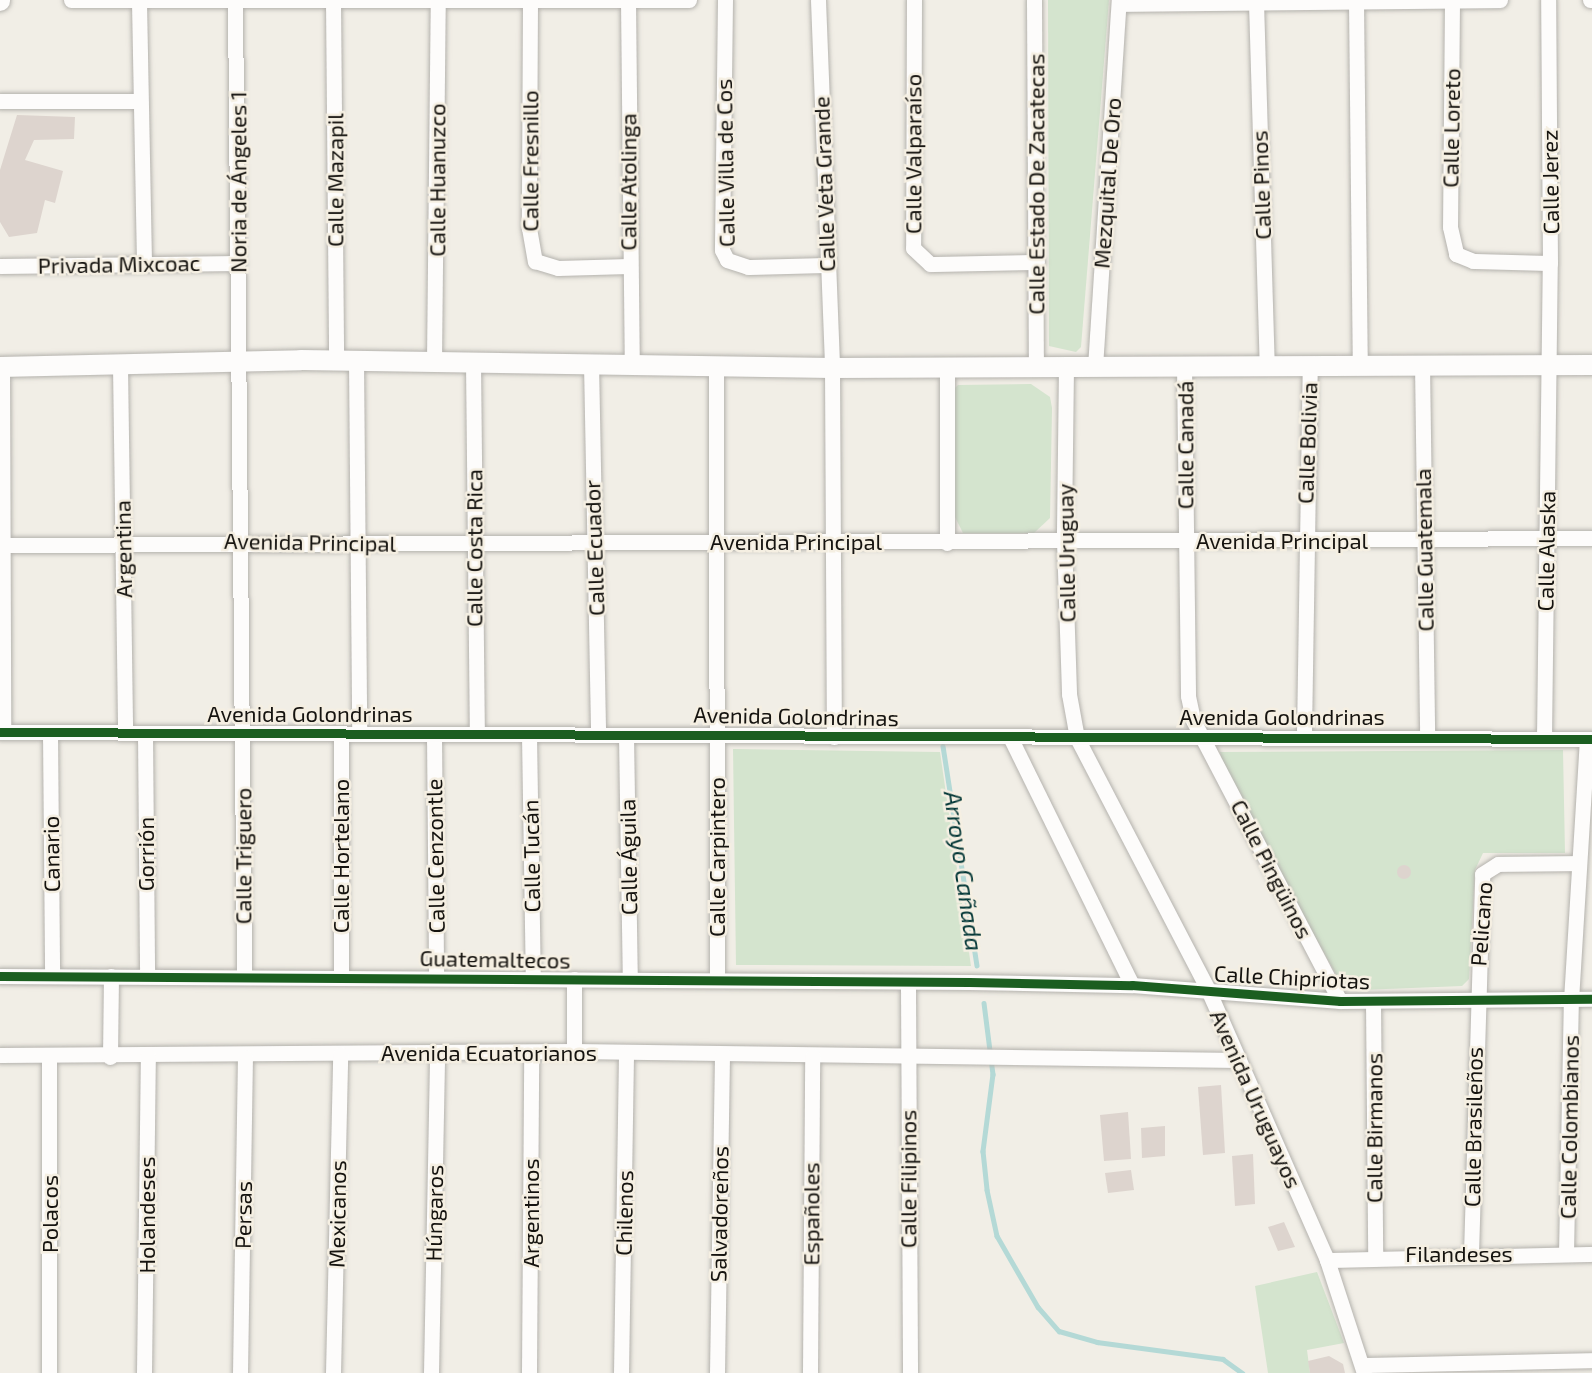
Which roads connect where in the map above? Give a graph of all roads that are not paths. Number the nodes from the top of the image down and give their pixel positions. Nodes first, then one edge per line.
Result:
1 (71, 0) edge
2 (690, 0) edge
3 (725, 0) edge
4 (818, 0) edge
5 (914, 0) edge
6 (1034, 0) edge
7 (1500, 0) edge
8 (1548, 0) edge
9 (333, 1) edge
10 (438, 1) edge
11 (628, 1) edge
12 (1356, 1) edge
13 (1452, 1) edge
14 (139, 2) junction
15 (235, 2) junction
16 (530, 2) junction
17 (1119, 2) edge
18 (1256, 2) junction
19 (0, 100) edge
20 (140, 101) junction
21 (1037, 262) junction
22 (144, 263) junction
23 (238, 263) junction
24 (1550, 263) junction
25 (826, 265) junction
26 (0, 266) edge
27 (629, 266) junction
28 (336, 360) junction
29 (356, 360) junction
30 (434, 361) junction
31 (473, 362) junction
32 (241, 363) junction
33 (591, 363) junction
34 (632, 363) junction
35 (716, 364) junction
36 (1422, 364) junction
37 (1548, 364) junction
38 (120, 365) junction
39 (1185, 365) junction
40 (1592, 365) edge
41 (1360, 366) junction
42 (1, 367) edge
43 (1036, 367) junction
44 (1066, 367) junction
45 (1095, 367) junction
46 (832, 368) junction
47 (947, 368) junction
48 (1267, 368) junction
49 (1310, 368) junction
50 (1547, 538) junction
51 (1592, 538) edge
52 (834, 539) junction
53 (1424, 540) junction
54 (123, 541) junction
55 (241, 541) junction
56 (1064, 541) junction
57 (1185, 541) junction
58 (1304, 542) junction
59 (592, 543) junction
60 (717, 543) junction
61 (947, 543) junction
62 (356, 544) junction
63 (474, 544) junction
64 (2, 545) edge
65 (2, 732) edge
66 (50, 732) junction
67 (125, 733) junction
68 (145, 733) junction
69 (358, 734) junction
70 (434, 734) junction
71 (477, 734) junction
72 (598, 734) junction
73 (717, 734) junction
74 (1304, 734) junction
75 (242, 735) junction
76 (341, 735) junction
77 (529, 735) junction
78 (627, 735) junction
79 (834, 737) junction
80 (1427, 737) junction
81 (1077, 738) junction
82 (1203, 738) junction
83 (1544, 738) junction
84 (1011, 739) junction
85 (1590, 739) edge
86 (1578, 863) junction
87 (147, 975) junction
88 (0, 976) edge
89 (52, 976) junction
90 (111, 976) junction
91 (341, 976) junction
92 (244, 977) junction
93 (436, 978) junction
94 (533, 978) junction
95 (574, 979) junction
96 (630, 979) junction
97 (717, 979) junction
98 (989, 983) joint
99 (908, 985) junction
100 (1132, 985) junction
101 (1209, 992) junction
102 (1592, 999) edge
103 (1476, 1000) junction
104 (1571, 1000) junction
105 (1374, 1001) junction
106 (1340, 1002) junction
107 (437, 1052) junction
108 (531, 1052) junction
109 (574, 1052) junction
110 (626, 1053) junction
111 (340, 1054) junction
112 (722, 1054) junction
113 (908, 1054) junction
114 (0, 1055) edge
115 (49, 1056) junction
116 (148, 1056) junction
117 (812, 1056) junction
118 (110, 1057) junction
119 (245, 1057) junction
120 (1239, 1060) junction
121 (1471, 1254) junction
122 (1566, 1254) junction
123 (1592, 1254) edge
124 (1375, 1255) junction
125 (1327, 1260) junction
126 (1592, 1360) edge
127 (1504, 1366) edge
128 (1363, 1369) edge
129 (910, 1372) edge
130 (49, 1373) edge
131 (144, 1373) edge
132 (240, 1373) edge
133 (333, 1373) edge
134 (431, 1373) edge
135 (529, 1373) edge
136 (621, 1373) edge
137 (717, 1373) edge
138 (810, 1373) edge
139 (926, 1373) edge

1 - 14 street
2 - 11 street
3 - 25 street, Calle Villa de Cos
4 - 25 street, Calle Veta Grande
5 - 21 street, Calle Valparaíso
6 - 21 street, Calle Estado De Zacatecas
7 - 13 street
8 - 24 street, Calle Jerez
9 - 10 street
9 - 15 street
9 - 28 street, Calle Mazapil
10 - 16 street
10 - 30 street, Calle Huanuzco
11 - 16 street
11 - 27 street, Calle Atolinga
12 - 13 street
12 - 18 street
12 - 41 street
13 - 24 street, Calle Loreto
14 - 15 street
14 - 20 street
15 - 23 street, Noria de Ángeles 1
16 - 27 street, Calle Fresnillo
17 - 18 street
17 - 45 street, Mezquital De Oro
18 - 48 street, Calle Pinos
19 - 20 street
20 - 22 street
21 - 43 street, Calle Estado De Zacatecas
22 - 23 street, Privada Mixcoac
22 - 26 street, Privada Mixcoac
23 - 32 street, Noria de Ángeles 1
24 - 37 street, Calle Jerez
25 - 46 street, Calle Veta Grande
27 - 34 street, Calle Atolinga
28 - 29 main road
28 - 32 main road
29 - 30 main road
29 - 62 street
30 - 31 main road
31 - 33 main road
31 - 63 street, Calle Costa Rica
32 - 38 main road
32 - 55 street, Noria de Ángeles 1
33 - 34 main road
33 - 59 street, Calle Ecuador
34 - 35 main road
35 - 46 main road
35 - 60 street, Calle Carpintero
36 - 37 main road
36 - 41 main road
36 - 53 street, Calle Guatemala
37 - 40 main road
37 - 50 street, Calle Alaska
38 - 42 main road
38 - 54 street, Argentina
39 - 45 main road
39 - 48 main road
39 - 57 street, Calle Canadá
41 - 49 main road
42 - 64 street
43 - 44 main road
43 - 47 main road
44 - 45 main road
44 - 56 street, Calle Uruguay
46 - 47 main road
46 - 52 street, Calle Veta Grande
47 - 61 street
48 - 49 main road
49 - 58 street, Calle Bolivia
50 - 51 street, Avenida Principal
50 - 53 street, Avenida Principal
50 - 83 street, Calle Alaska
52 - 60 street, Avenida Principal
52 - 61 street, Avenida Principal
52 - 79 street, Calle Veta Grande
53 - 58 street, Avenida Principal
53 - 80 street, Calle Guatemala
54 - 55 street, Avenida Principal
54 - 64 street, Avenida Principal
54 - 67 street, Argentina
55 - 62 street, Avenida Principal
55 - 75 street, Calle Triguero
56 - 57 street, Avenida Principal
56 - 61 street, Avenida Principal
56 - 81 street, Calle Uruguay
57 - 58 street, Avenida Principal
57 - 82 street, Calle Canadá
58 - 74 street, Calle Bolivia
59 - 60 street, Avenida Principal
59 - 63 street, Avenida Principal
59 - 72 street, Calle Ecuador
60 - 73 street, Calle Carpintero
62 - 63 street, Avenida Principal
62 - 69 street
63 - 71 street, Calle Costa Rica
64 - 65 street
65 - 66 street, Avenida Golondrinas
66 - 67 street, Avenida Golondrinas
66 - 89 street, Canario
67 - 68 street, Avenida Golondrinas
68 - 75 street, Avenida Golondrinas
68 - 87 street, Gorrión
69 - 70 street, Avenida Golondrinas
69 - 76 street, Avenida Golondrinas
70 - 71 street, Avenida Golondrinas
70 - 93 street, Calle Cenzontle
71 - 77 street, Avenida Golondrinas
72 - 77 street, Avenida Golondrinas
72 - 78 street, Avenida Golondrinas
73 - 78 street, Avenida Golondrinas
73 - 79 street, Avenida Golondrinas
73 - 97 street, Calle Carpintero
74 - 80 street, Avenida Golondrinas
74 - 82 street, Avenida Golondrinas
75 - 76 street, Avenida Golondrinas
75 - 92 street, Calle Triguero
76 - 91 street, Calle Hortelano
77 - 94 street, Calle Tucán
78 - 96 street, Calle Águila
79 - 84 street, Avenida Golondrinas
80 - 83 street, Avenida Golondrinas
81 - 82 street, Avenida Golondrinas
81 - 84 street, Avenida Golondrinas
81 - 101 street, Avenida Uruguayos
82 - 106 street, Calle Pingüinos
83 - 85 street, Avenida Golondrinas
84 - 100 street
85 - 86 street, Calle Colombianos
86 - 103 street, Pelicano
86 - 104 street, Calle Colombianos
87 - 90 street, Guatemaltecos
87 - 92 street, Guatemaltecos
88 - 89 street, Guatemaltecos
89 - 90 street, Guatemaltecos
90 - 118 street
91 - 92 street, Guatemaltecos
91 - 93 street, Guatemaltecos
93 - 94 street, Guatemaltecos
94 - 95 street, Guatemaltecos
95 - 96 street, Guatemaltecos
95 - 109 street
96 - 97 street, Guatemaltecos
97 - 99 street, Guatemaltecos
98 - 99 street, Guatemaltecos
98 - 100 street, Calle Chipriotas
99 - 113 street, Calle Filipinos
100 - 101 street, Calle Chipriotas
101 - 106 street, Calle Chipriotas
101 - 120 street, Avenida Uruguayos
102 - 104 street, Calle Chipriotas
103 - 104 street, Calle Chipriotas
103 - 105 street, Calle Chipriotas
103 - 121 street, Calle Brasileños
104 - 122 street, Calle Colombianos
105 - 106 street, Calle Chipriotas
105 - 124 street, Calle Birmanos
107 - 108 street, Avenida Ecuatorianos
107 - 111 street, Avenida Ecuatorianos
107 - 134 street, Húngaros
108 - 109 street, Avenida Ecuatorianos
108 - 135 street, Argentinos
109 - 110 street, Avenida Ecuatorianos
110 - 112 street, Avenida Ecuatorianos
110 - 136 street, Chilenos
111 - 119 street, Avenida Ecuatorianos
111 - 133 street, Mexicanos
112 - 117 street, Avenida Ecuatorianos
112 - 137 street, Salvadoreños
113 - 117 street, Avenida Ecuatorianos
113 - 120 street, Avenida Ecuatorianos
113 - 129 street, Calle Filipinos
114 - 115 street, Avenida Ecuatorianos
115 - 118 street, Avenida Ecuatorianos
115 - 130 street, Polacos
116 - 118 street, Avenida Ecuatorianos
116 - 119 street, Avenida Ecuatorianos
116 - 131 street, Holandeses
117 - 138 street, Españoles
119 - 132 street, Persas
120 - 125 street, Avenida Uruguayos
121 - 122 street, Filandeses
121 - 124 street, Filandeses
122 - 123 street, Filandeses
124 - 125 street, Filandeses
125 - 128 street, Avenida Uruguayos
126 - 127 street
127 - 128 street
129 - 139 street

